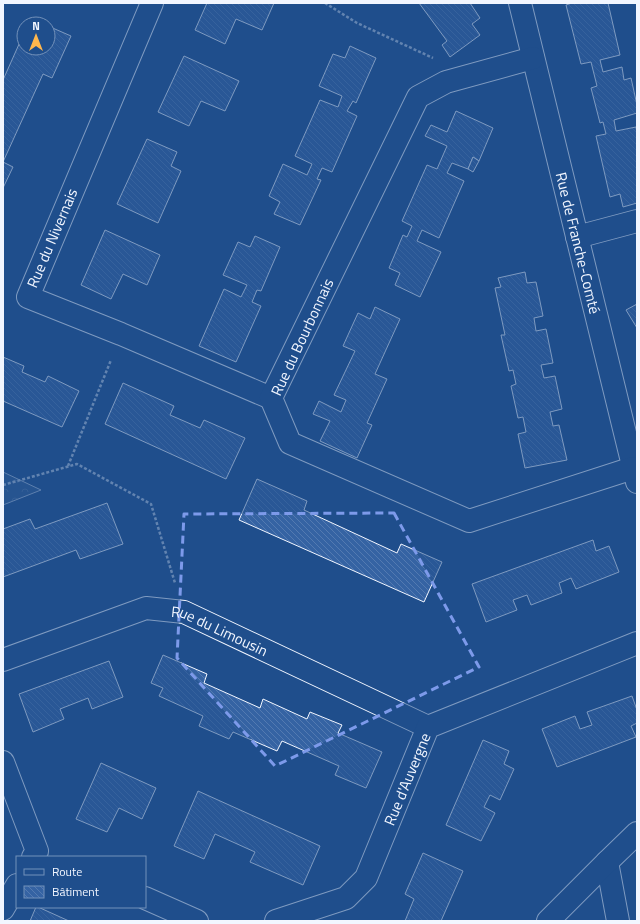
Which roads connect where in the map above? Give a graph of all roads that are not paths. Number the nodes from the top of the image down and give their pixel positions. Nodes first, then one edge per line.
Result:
1 (152, 3) edge
2 (520, 3) edge
3 (533, 58) junction
4 (637, 221) edge
5 (577, 237) junction
6 (271, 398) junction
7 (635, 476) edge
8 (637, 643) edge
9 (3, 660) edge
10 (428, 727) junction
11 (3, 762) edge
12 (637, 834) edge
13 (40, 855) edge
14 (607, 862) junction
15 (16, 887) edge
16 (146, 898) edge
17 (3, 909) edge
18 (197, 921) edge
19 (276, 921) edge
20 (548, 921) edge
21 (618, 921) edge

1 - 6 street, Rue du Nivernais
2 - 3 street, Rue de Franche-Comté
3 - 5 street, Rue de Franche-Comté
3 - 6 street, Rue du Bourbonnais
4 - 5 street
5 - 7 street, Rue de Franche-Comté
6 - 7 street, Rue du Bourbonnais
8 - 10 street, Rue d'Auvergne
9 - 10 street, Rue du Limousin
10 - 19 street, Rue d'Auvergne
11 - 13 street
12 - 14 street
14 - 20 street
14 - 21 street
15 - 17 street
16 - 18 street

